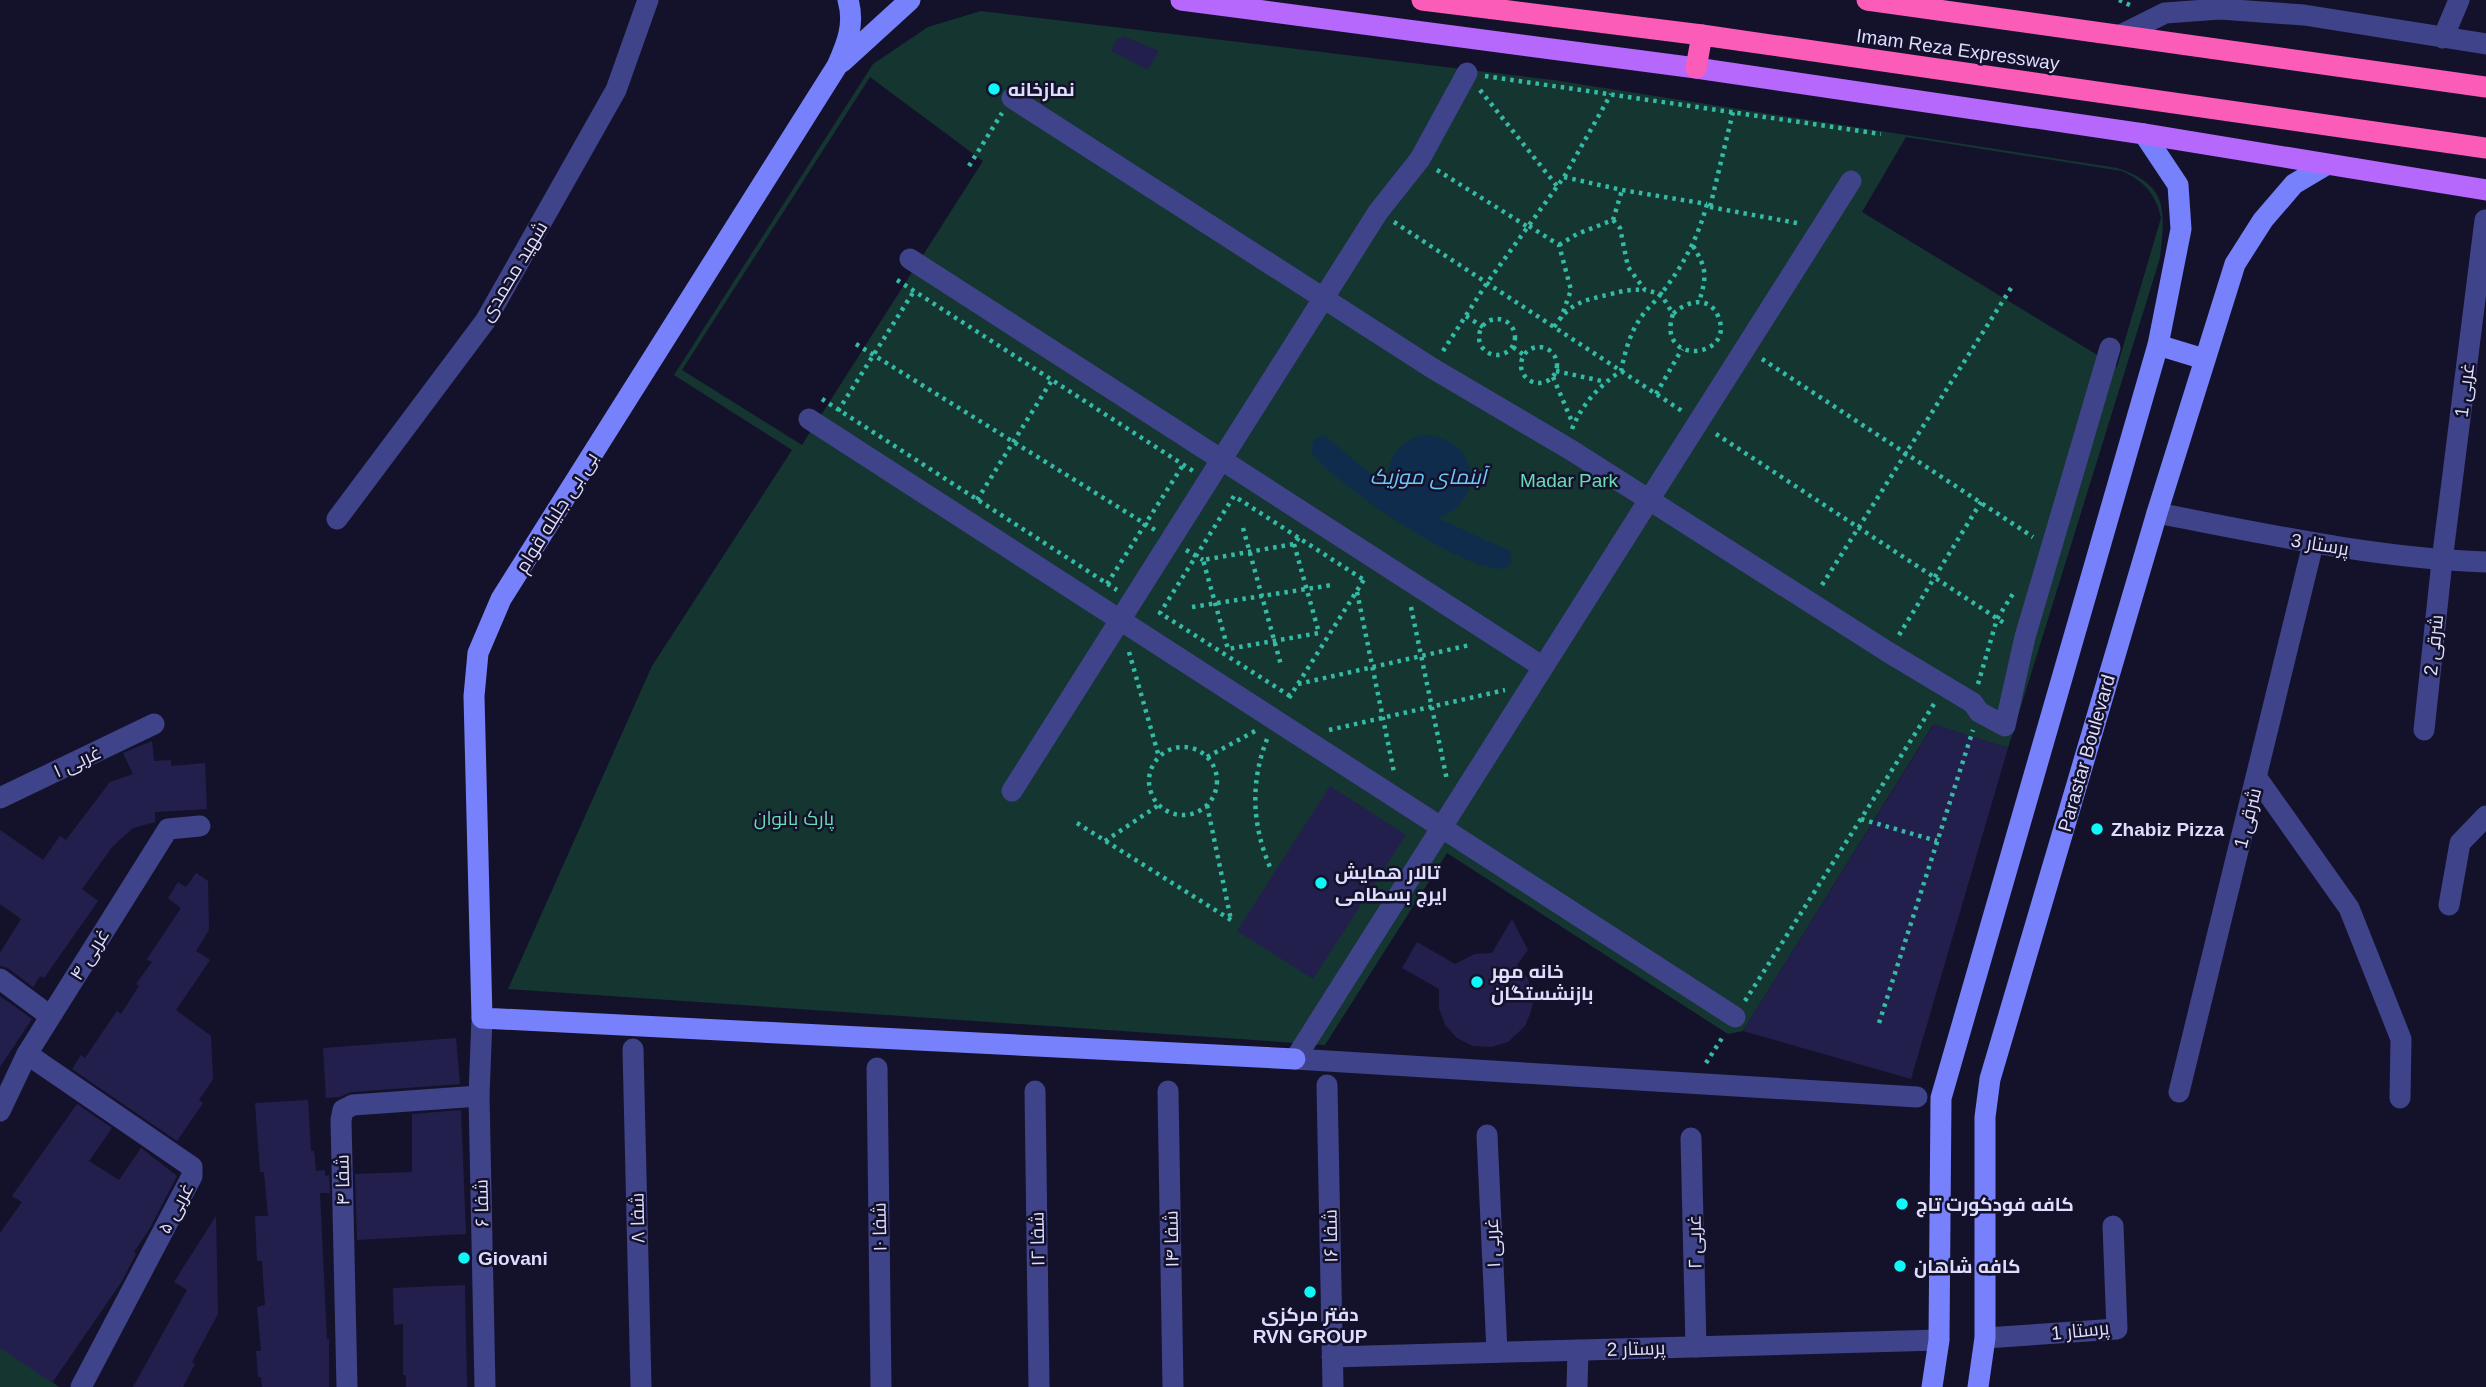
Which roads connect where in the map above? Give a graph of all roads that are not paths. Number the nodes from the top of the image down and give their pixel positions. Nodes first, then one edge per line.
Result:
1 (648, 0) edge
2 (848, 0) edge
3 (910, 0) edge
4 (1181, 0) edge
5 (1422, 0) edge
6 (1867, 0) edge
7 (2458, 0) edge
8 (1702, 35) junction
9 (2121, 36) junction
10 (2443, 38) junction
11 (2486, 44) edge
12 (837, 66) junction
13 (1696, 68) junction
14 (1467, 73) road end
15 (2486, 87) edge
16 (1012, 98) road end
17 (2144, 134) junction
18 (2486, 148) edge
19 (2326, 164) junction
20 (1852, 181) dead end
21 (2486, 190) edge
22 (2485, 220) edge
23 (919, 264) road end
24 (1324, 298) junction
25 (2158, 345) junction
26 (2110, 348) dead end
27 (2204, 359) junction
28 (817, 424) road end
29 (1222, 460) junction
30 (1649, 500) junction
31 (2157, 513) junction
32 (337, 519) dead end
33 (2314, 544) junction
34 (2442, 561) junction
35 (2486, 562) edge
36 (1120, 620) junction
37 (1538, 676) junction
38 (154, 724) dead end
39 (2424, 730) dead end
40 (2257, 778) junction
41 (1012, 791) dead end
42 (0, 797) edge
43 (2486, 816) edge
44 (1447, 818) junction
45 (200, 826) dead end
46 (2449, 905) dead end
47 (0, 979) edge
48 (50, 1016) junction
49 (1735, 1017) road end
50 (482, 1018) junction
51 (633, 1049) dead end
52 (27, 1054) junction
53 (1295, 1059) junction
54 (877, 1068) dead end
55 (1327, 1085) dead end
56 (1035, 1090) dead end
57 (1168, 1091) dead end
58 (2179, 1092) dead end
59 (479, 1096) junction
60 (1917, 1097) dead end
61 (2400, 1098) dead end
62 (0, 1111) edge
63 (1487, 1135) dead end
64 (1691, 1138) dead end
65 (2113, 1226) dead end
66 (1984, 1338) junction
67 (1939, 1340) junction
68 (1696, 1347) junction
69 (1578, 1350) junction
70 (1497, 1352) junction
71 (1332, 1357) junction
72 (81, 1387) edge
73 (347, 1387) edge
74 (485, 1387) edge
75 (640, 1387) edge
76 (881, 1387) edge
77 (1040, 1387) edge
78 (1173, 1387) edge
79 (1333, 1387) edge
80 (1577, 1387) edge
81 (1932, 1387) edge
82 (1978, 1387) edge

1 - 32 street, شهید محمدی
2 - 12 street
3 - 12 street
4 - 13 main road
5 - 8 highway, Imam Reza Expressway
6 - 9 highway, Imam Reza Expressway
7 - 10 street
8 - 13 highway
8 - 18 highway, Imam Reza Expressway
9 - 10 street
9 - 15 highway, Imam Reza Expressway
10 - 11 street
12 - 50 street, بی بی جلیله قوام
13 - 17 main road
14 - 24 street
16 - 24 street
17 - 19 main road
17 - 25 street
19 - 21 main road
19 - 27 street, Parastar Boulevard
20 - 30 street
22 - 34 street, غربی 1
23 - 29 street
24 - 29 street
24 - 30 street
25 - 27 street
25 - 67 street
26 - 30 street
27 - 31 street, Parastar Boulevard
28 - 36 street
29 - 36 street
29 - 37 street
30 - 37 street
31 - 33 street, پرستار 3
31 - 66 street, Parastar Boulevard
33 - 34 street, پرستار 3
33 - 40 street, شرقی 1
34 - 35 street, پرستار 3
34 - 39 street, شرقی 2
36 - 41 street
36 - 44 street
37 - 44 street
38 - 42 street, غربی ۱
40 - 58 street, شرقی 1
40 - 61 street
43 - 46 street
44 - 49 street
44 - 53 street
45 - 48 street, غربی ۴
47 - 48 street
48 - 52 street, غربی ۴
50 - 53 street
50 - 59 street, شفا ۶
51 - 75 street, شفا ۸
52 - 62 street, غربی ۴
52 - 72 street, غربی ۵
53 - 60 street
54 - 76 street, شفا ۱۰
55 - 71 street, شفا ۱۶
56 - 77 street, شفا ۱۲
57 - 78 street, شفا ۱۴
59 - 73 street, شفا ۴
59 - 74 street, شفا ۶
63 - 70 street, ۱ غربی
64 - 68 street, ۲ غربی
65 - 66 street, پرستار 1
66 - 82 street, Parastar Boulevard
67 - 68 street, پرستار 2
67 - 81 street
68 - 69 street, پرستار 2
69 - 70 street, پرستار 2
69 - 80 street
70 - 71 street, پرستار 2
71 - 79 street, شفا ۱۶

